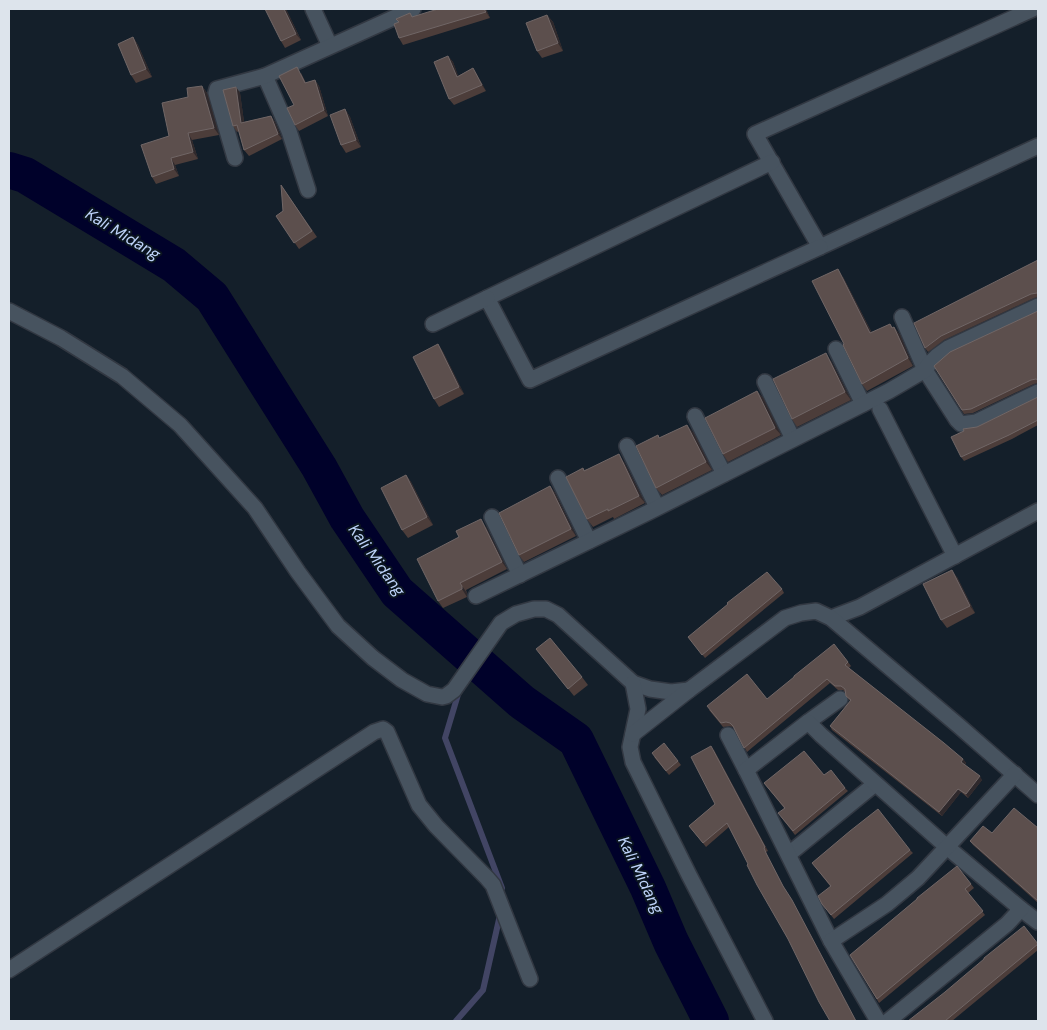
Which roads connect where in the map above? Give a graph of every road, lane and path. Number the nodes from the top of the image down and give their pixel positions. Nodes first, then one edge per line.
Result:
1 (312, 9) edge
2 (413, 9) edge
3 (1033, 9) edge
4 (330, 46) junction
5 (265, 76) junction
6 (1038, 146) edge
7 (235, 158) dead end
8 (772, 162) junction
9 (308, 190) dead end
10 (820, 247) junction
11 (487, 298) junction
12 (1038, 306) edge
13 (9, 310) edge
14 (902, 316) dead end
15 (433, 324) dead end
16 (836, 349) dead end
17 (926, 370) junction
18 (765, 382) dead end
19 (1038, 392) edge
20 (863, 404) junction
21 (880, 410) dead end
22 (695, 416) dead end
23 (793, 440) junction
24 (627, 446) dead end
25 (724, 474) junction
26 (558, 478) dead end
27 (657, 507) junction
28 (1038, 511) edge
29 (492, 517) dead end
30 (589, 541) junction
31 (955, 556) junction
32 (520, 575) junction
33 (476, 596) dead end
34 (831, 618) junction
35 (633, 683) junction
36 (689, 690) junction
37 (840, 699) dead end
38 (808, 722) junction
39 (633, 734) junction
40 (728, 735) dead end
41 (746, 770) junction
42 (1015, 774) junction
43 (875, 784) junction
44 (1038, 795) edge
45 (947, 847) junction
46 (789, 854) junction
47 (1021, 909) junction
48 (1038, 922) edge
49 (831, 940) junction
50 (9, 970) edge
51 (530, 979) dead end
52 (765, 1021) edge
53 (878, 1021) edge
54 (888, 1021) edge

1 - 4 street
2 - 4 street
3 - 8 street
4 - 5 street
5 - 7 street
5 - 9 street
6 - 10 street
8 - 10 street
8 - 11 street
10 - 11 street
11 - 15 street
12 - 17 street
13 - 35 street
14 - 17 street
16 - 20 street
17 - 19 street
17 - 20 street
18 - 23 street
20 - 23 street
21 - 31 street
22 - 25 street
23 - 25 street
24 - 27 street
25 - 27 street
26 - 30 street
27 - 30 street
28 - 31 street
29 - 32 street
30 - 32 street
31 - 34 street
32 - 33 street
34 - 36 street
34 - 42 street
35 - 36 street
35 - 39 street
36 - 39 street
37 - 38 street
38 - 41 street
38 - 43 street
39 - 52 street
40 - 41 street
41 - 46 street
42 - 44 street
42 - 45 street
43 - 45 street
43 - 46 street
45 - 47 street
45 - 49 street
46 - 49 street
47 - 48 street
47 - 54 street
49 - 53 street
50 - 51 street

